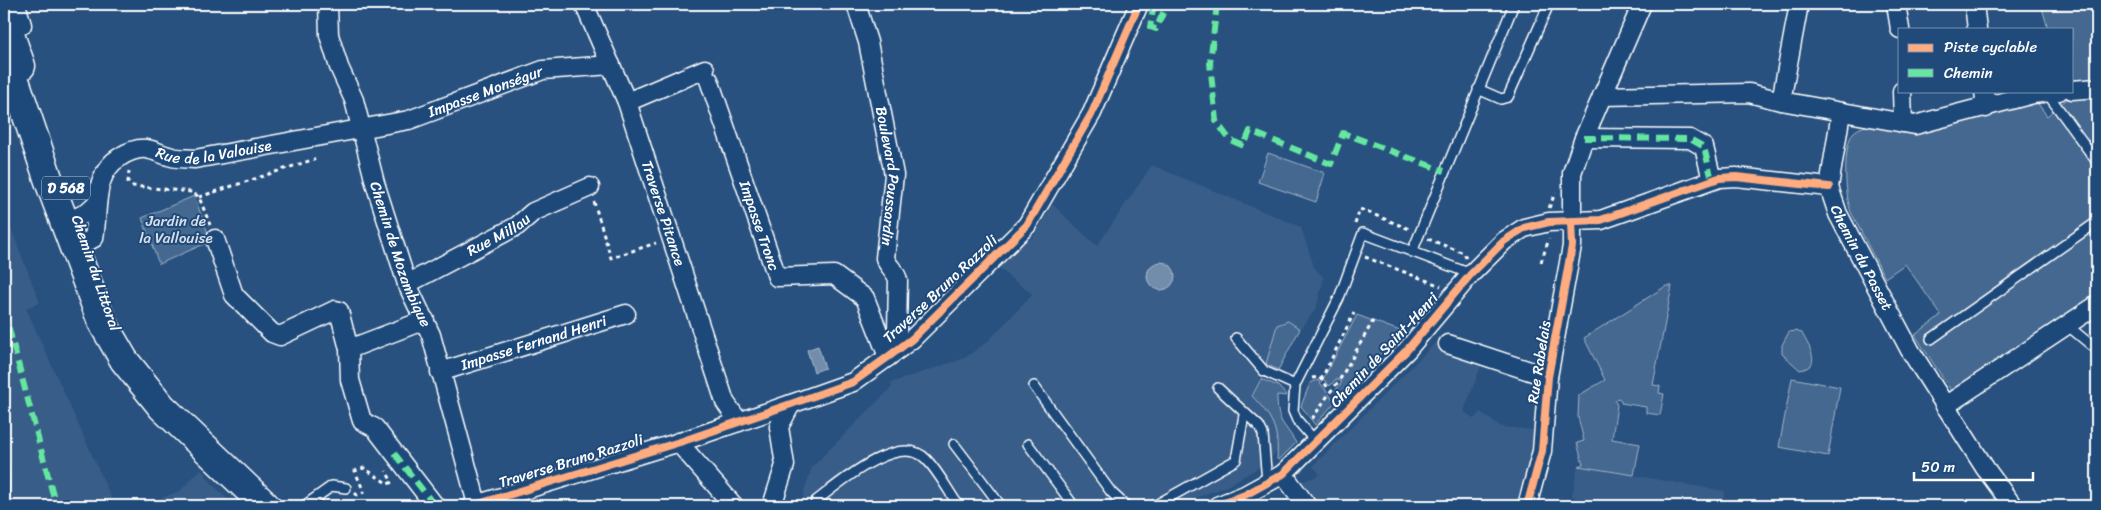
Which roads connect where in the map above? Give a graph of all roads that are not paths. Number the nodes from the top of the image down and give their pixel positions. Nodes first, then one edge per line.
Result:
1 (16, 4) edge
2 (328, 4) edge
3 (584, 4) edge
4 (856, 4) edge
5 (1514, 4) edge
6 (1549, 4) edge
7 (1642, 4) edge
8 (1799, 4) edge
9 (1896, 4) edge
10 (1974, 4) edge
11 (1135, 5) edge
12 (13, 22) edge
13 (1900, 28) edge
14 (1977, 28) edge
15 (4, 48) edge
16 (610, 65) junction
17 (2097, 88) edge
18 (1478, 90) junction
19 (2074, 90) edge
20 (1902, 92) edge
21 (2053, 92) edge
22 (1602, 96) junction
23 (1985, 100) edge
24 (1781, 101) junction
25 (627, 102) junction
26 (1841, 112) junction
27 (1903, 123) junction
28 (362, 130) junction
29 (1584, 138) junction
30 (2097, 162) edge
31 (1712, 180) junction
32 (590, 187) road end
33 (1829, 187) junction
34 (1572, 221) junction
35 (2097, 222) edge
36 (80, 227) junction
37 (214, 236) road end
38 (1412, 252) junction
39 (1471, 274) junction
40 (407, 284) junction
41 (2097, 305) edge
42 (626, 314) dead end
43 (425, 320) junction
44 (2067, 325) junction
45 (1236, 338) dead end
46 (1932, 339) dead end
47 (1448, 344) dead end
48 (349, 349) junction
49 (2097, 350) edge
50 (894, 352) junction
51 (440, 372) junction
52 (1548, 377) junction
53 (1034, 386) dead end
54 (1295, 386) junction
55 (1218, 388) dead end
56 (791, 404) junction
57 (1945, 406) junction
58 (1244, 415) junction
59 (738, 422) junction
60 (678, 442) junction
61 (1316, 442) junction
62 (954, 444) dead end
63 (1028, 444) dead end
64 (1985, 468) junction
65 (1283, 474) junction
66 (1267, 482) junction
67 (346, 488) road end
68 (474, 505) edge
69 (266, 506) edge
70 (304, 506) edge
71 (435, 506) edge
72 (734, 506) edge
73 (772, 506) edge
74 (815, 506) edge
75 (958, 506) edge
76 (1001, 506) edge
77 (1074, 506) edge
78 (1126, 506) edge
79 (1154, 506) edge
80 (1217, 506) edge
81 (1307, 506) edge
82 (1527, 506) edge
83 (1997, 506) edge
84 (2012, 506) edge

1 - 12 street, Chemin du Littoral
2 - 28 street, Chemin de Mozambique
3 - 16 street, Traverse Pitance
4 - 50 street, Boulevard Poussardin
5 - 18 lane
6 - 18 lane
7 - 22 street, Rue Rabelais
8 - 24 street
9 - 13 street
10 - 14 street
11 - 50 street, Traverse Bruno Razzoli
12 - 36 main road, Chemin du Littoral / D 568
15 - 36 main road, Chemin du Littoral / D 568
16 - 25 street, Traverse Pitance
16 - 28 street, Impasse Monségur
17 - 19 street
18 - 38 lane
20 - 27 street
21 - 23 street
21 - 30 lane
22 - 24 street
22 - 29 street, Rue Rabelais
23 - 27 street
24 - 26 street
25 - 50 street, Impasse Tronc
25 - 59 street, Traverse Pitance
26 - 27 street
26 - 33 street, Chemin du Passet
28 - 36 street, Rue de la Valouise
28 - 40 street, Chemin de Mozambique
29 - 31 street
29 - 34 street, Rue Rabelais
31 - 33 street, Chemin de Saint-Henri
31 - 34 street, Chemin de Saint-Henri
32 - 40 street, Rue Millau
33 - 57 street, Chemin du Passet
34 - 39 street, Chemin de Saint-Henri
34 - 52 street, Rue Rabelais
35 - 46 lane
36 - 69 main road, Chemin du Littoral / D 568
37 - 48 street
38 - 39 lane
38 - 54 lane
39 - 61 street, Chemin de Saint-Henri
40 - 43 street, Chemin de Mozambique
41 - 44 street
42 - 51 street, Impasse Fernand Henri
43 - 48 street
43 - 51 street, Chemin de Mozambique
44 - 49 lane
44 - 57 street
45 - 54 lane
47 - 52 street
48 - 71 street
50 - 56 street, Traverse Bruno Razzoli
51 - 68 street, Chemin de Mozambique
52 - 82 street, Rue Rabelais
53 - 78 lane
54 - 61 lane
55 - 58 lane
56 - 59 street, Traverse Bruno Razzoli
56 - 73 street
57 - 64 street, Chemin du Passet
58 - 66 lane
58 - 79 lane
59 - 60 street, Traverse Bruno Razzoli
60 - 68 street, Traverse Bruno Razzoli
60 - 72 street
61 - 65 street, Chemin de Saint-Henri
62 - 76 lane
63 - 77 lane
64 - 83 street, Chemin du Passet
64 - 84 street, Chemin du Passet
65 - 66 street, Chemin de Saint-Henri
65 - 81 street
66 - 80 street, Chemin de Saint-Henri
67 - 70 lane
74 - 75 lane

